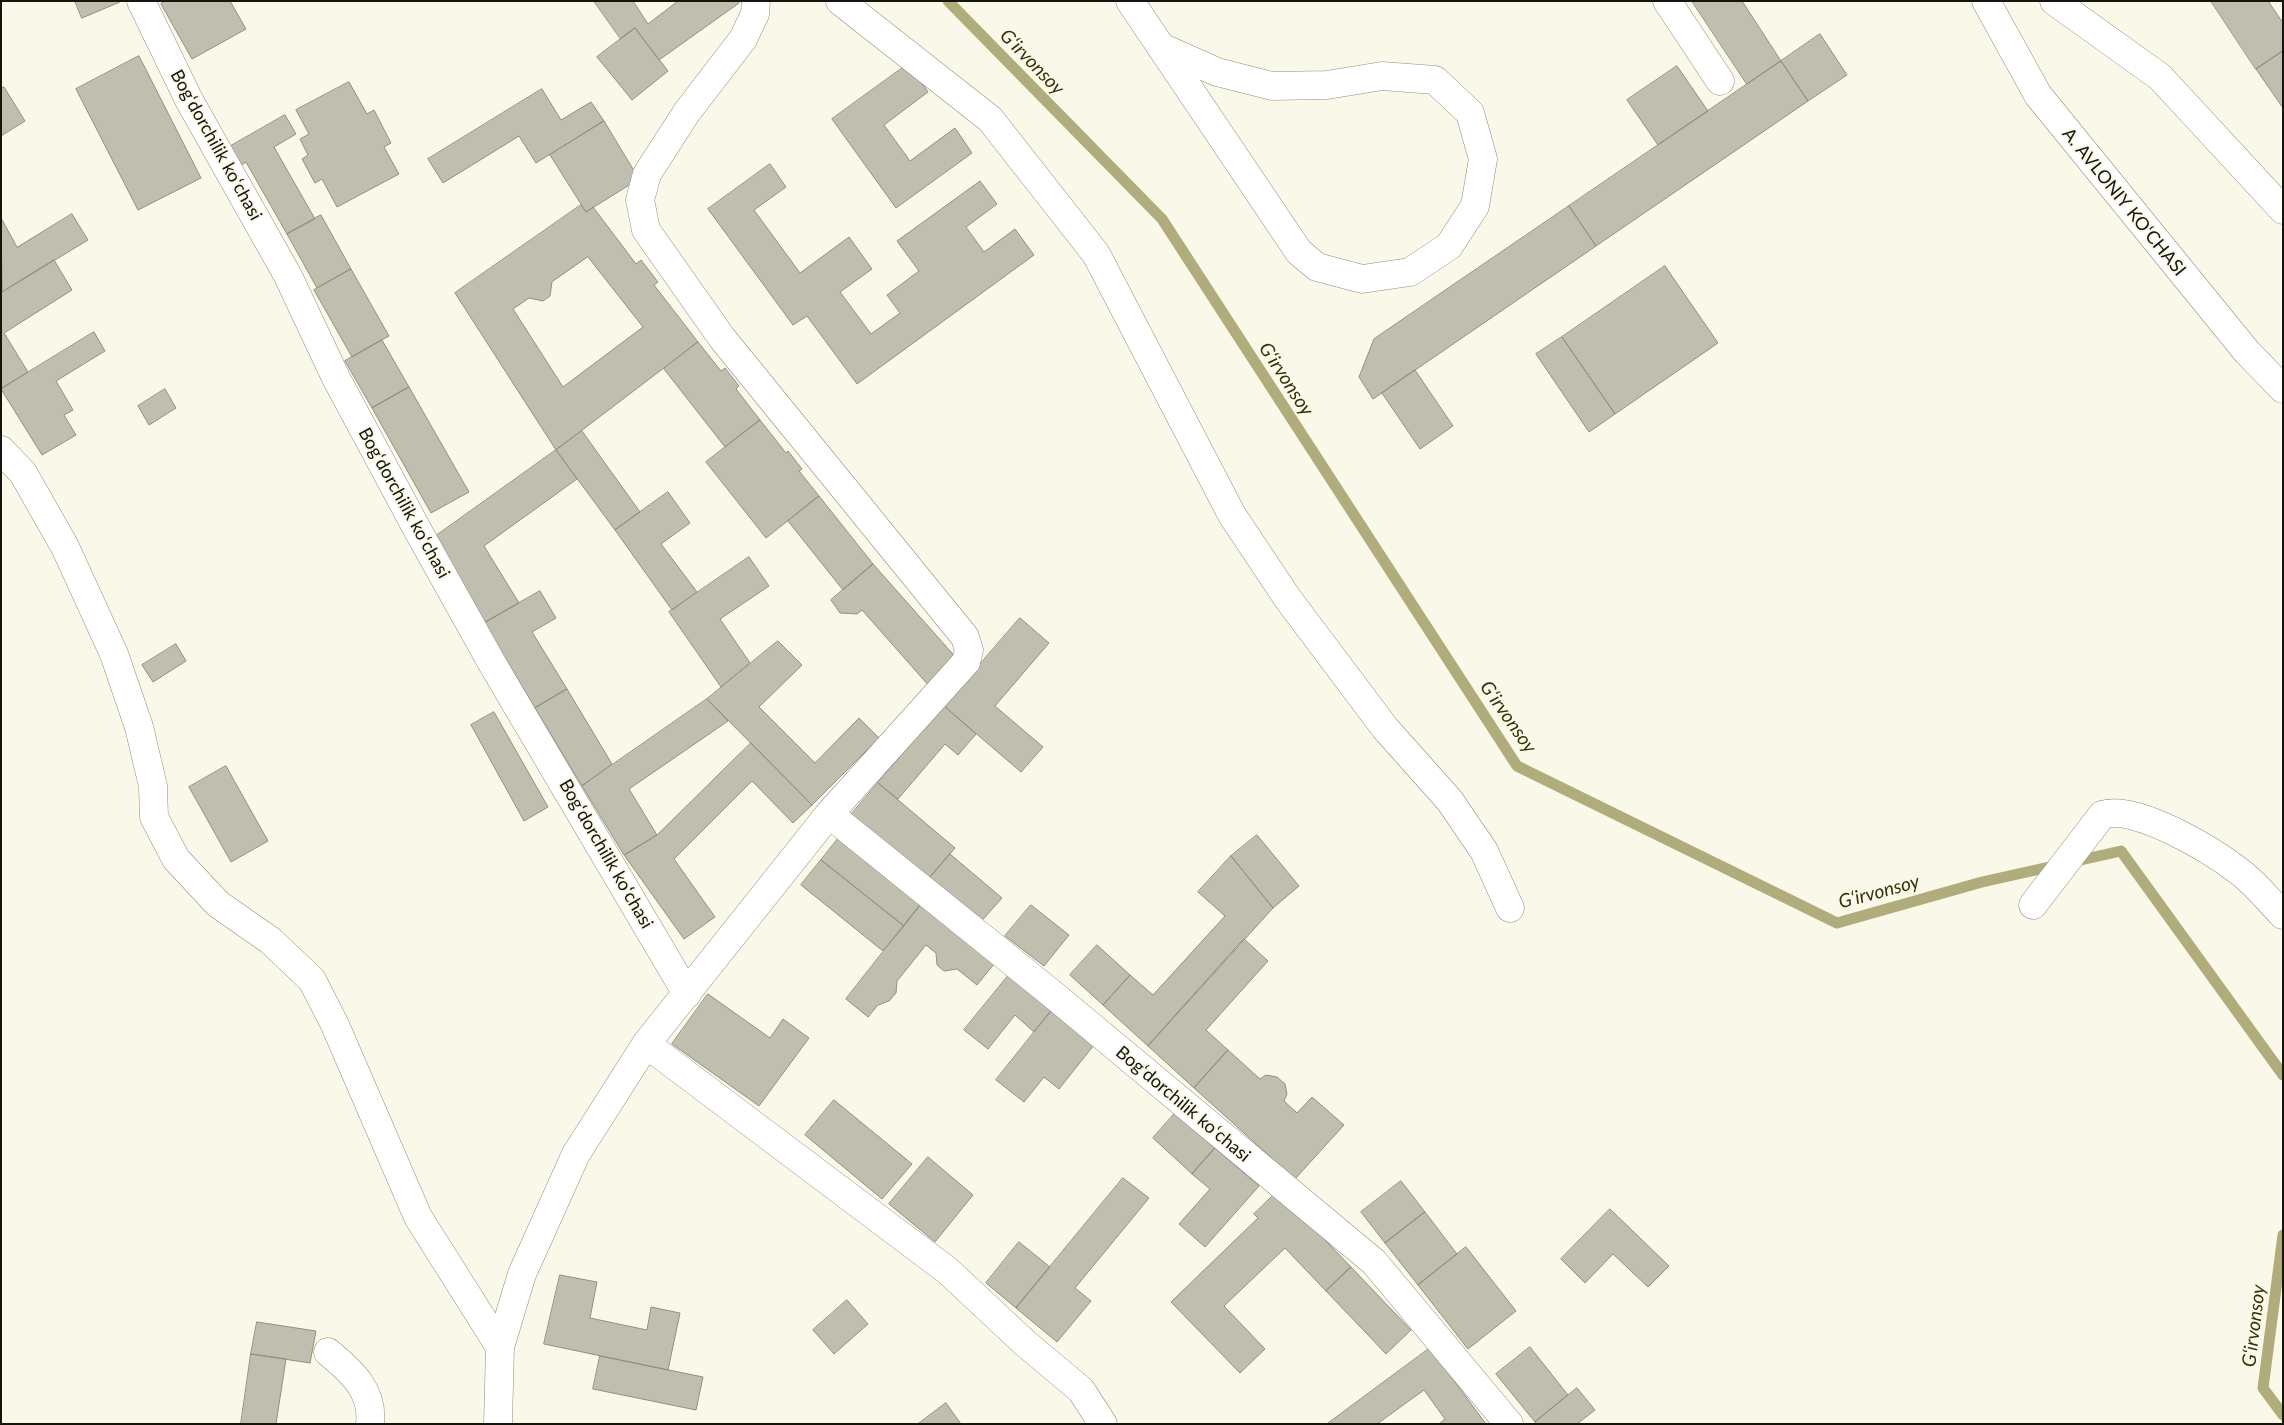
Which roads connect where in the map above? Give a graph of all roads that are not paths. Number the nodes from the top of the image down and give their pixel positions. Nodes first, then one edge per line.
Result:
1 (141, 1) edge
2 (756, 1) edge
3 (840, 1) edge
4 (1130, 1) edge
5 (1667, 1) edge
6 (1986, 1) edge
7 (2054, 1) edge
8 (1161, 47) junction
9 (1720, 82) dead end
10 (2283, 210) edge
11 (2283, 389) edge
12 (1, 435) edge
13 (1, 450) edge
14 (23, 473) junction
15 (829, 814) junction
16 (2032, 905) dead end
17 (1510, 908) dead end
18 (2283, 915) edge
19 (688, 994) junction
20 (646, 1044) junction
21 (500, 1347) junction
22 (328, 1352) dead end
23 (370, 1424) edge
24 (498, 1424) edge
25 (1103, 1424) edge
26 (1509, 1424) edge

1 - 19 street, Bogʻdorchilik koʻchasi
2 - 15 street
3 - 17 street
4 - 8 street
5 - 9 street
6 - 11 street, A. AVLONIY KO‘CHASI
7 - 10 street
8 - 8 street
12 - 14 street
13 - 14 street
14 - 21 street
15 - 19 street
15 - 26 street, Bogʻdorchilik koʻchasi
16 - 18 street
19 - 20 street
20 - 21 street
20 - 25 street
21 - 24 street
22 - 23 street

